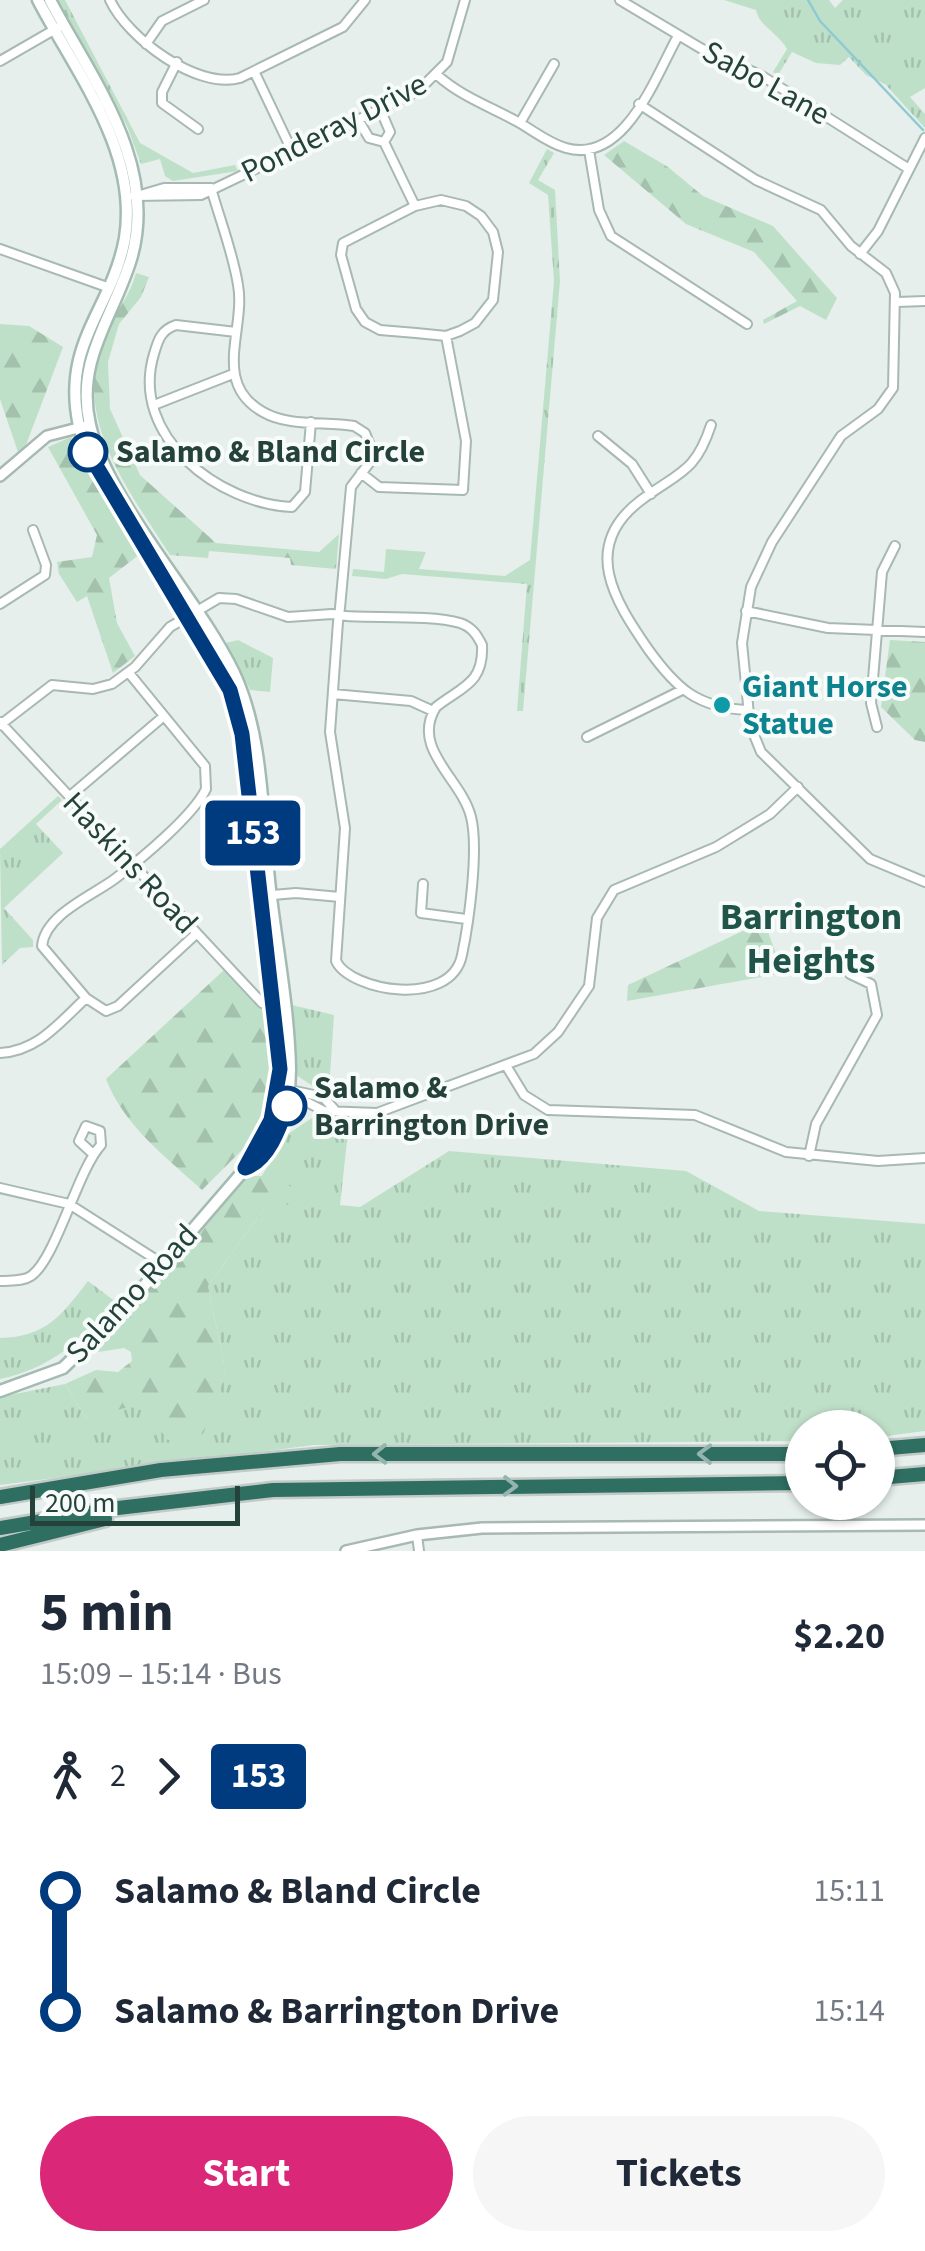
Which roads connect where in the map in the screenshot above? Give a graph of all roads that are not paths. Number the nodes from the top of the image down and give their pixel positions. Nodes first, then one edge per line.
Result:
1 (38, 0) edge
2 (50, 0) edge
3 (110, 0) edge
4 (204, 0) edge
5 (365, 0) edge
6 (464, 0) edge
7 (620, 0) edge
8 (58, 28) junction
9 (678, 36) junction
10 (146, 44) junction
11 (0, 61) edge
12 (176, 62) junction
13 (554, 64) dead end
14 (254, 71) junction
15 (438, 75) junction
16 (639, 104) junction
17 (382, 110) junction
18 (360, 121) junction
19 (520, 123) junction
20 (198, 128) dead end
21 (925, 138) edge
22 (384, 142) junction
23 (589, 150) junction
24 (293, 153) junction
25 (910, 170) junction
26 (211, 188) junction
27 (132, 196) junction
28 (414, 206) junction
29 (0, 249) edge
30 (860, 254) junction
31 (108, 288) junction
32 (897, 302) junction
33 (925, 302) edge
34 (747, 324) dead end
35 (236, 332) junction
36 (446, 336) junction
37 (233, 374) junction
38 (154, 405) junction
39 (311, 422) junction
40 (711, 425) dead end
41 (85, 426) junction
42 (598, 436) dead end
43 (361, 473) junction
44 (0, 476) edge
45 (651, 494) junction
46 (33, 530) dead end
47 (895, 546) dead end
48 (0, 604) edge
49 (746, 611) junction
50 (192, 613) junction
51 (339, 615) junction
52 (880, 630) junction
53 (925, 632) edge
54 (129, 673) junction
55 (680, 691) junction
56 (333, 694) junction
57 (748, 710) junction
58 (433, 711) junction
59 (164, 716) junction
60 (1, 724) edge
61 (877, 727) dead end
62 (587, 737) dead end
63 (798, 787) junction
64 (70, 796) junction
65 (132, 864) junction
66 (925, 882) edge
67 (423, 884) dead end
68 (266, 896) junction
69 (340, 897) junction
70 (466, 919) junction
71 (196, 934) junction
72 (850, 974) dead end
73 (86, 998) junction
74 (262, 1003) dead end
75 (0, 1053) edge
76 (507, 1067) junction
77 (289, 1090) junction
78 (92, 1153) dead end
79 (809, 1156) junction
80 (925, 1158) edge
81 (0, 1188) edge
82 (69, 1204) junction
83 (163, 1264) junction
84 (0, 1281) edge
85 (0, 1391) edge
86 (925, 1445) edge
87 (895, 1448) edge
88 (785, 1454) edge
89 (925, 1474) edge
90 (895, 1477) edge
91 (785, 1483) edge
92 (0, 1495) edge
93 (188, 1499) junction
94 (925, 1526) edge
95 (0, 1528) edge
96 (416, 1535) junction
97 (0, 1545) edge
98 (346, 1551) edge
99 (419, 1551) edge

1 - 8 main road, Salamo Road
2 - 8 main road, Salamo Road
3 - 10 street
4 - 10 street
5 - 14 street
6 - 15 street, Ponderay Drive
7 - 9 street, Sabo Lane
8 - 11 street
8 - 27 main road, Salamo Road
9 - 16 street
9 - 25 street, Sabo Lane
10 - 12 street
12 - 14 street
12 - 20 street
13 - 19 street
14 - 24 street
15 - 17 street, Ponderay Drive
15 - 19 street
16 - 23 street
16 - 30 street
17 - 18 street, Ponderay Drive
17 - 22 street
18 - 22 street
18 - 24 street, Ponderay Drive
19 - 23 street
21 - 25 street
22 - 28 street
23 - 34 street
24 - 26 street, Ponderay Drive
25 - 30 street
26 - 27 street, Ponderay Drive
26 - 35 street
27 - 31 main road, Salamo Road
27 - 41 main road, Salamo Road
28 - 36 street
28 - 36 street
29 - 31 street
30 - 32 street
31 - 41 main road, Salamo Road
32 - 33 street
32 - 49 street
35 - 37 street
35 - 38 street
36 - 43 street
37 - 38 street
37 - 39 street
38 - 39 street
39 - 43 street
40 - 45 street
41 - 44 street
41 - 50 main road, Salamo Road
42 - 45 street
43 - 51 street
45 - 55 street
46 - 48 street
47 - 52 street
49 - 52 street
49 - 57 street
50 - 51 street
50 - 54 street
50 - 68 main road, Salamo Road
51 - 56 street
51 - 58 street
52 - 53 street
52 - 61 street
54 - 59 street
54 - 60 street
55 - 57 street
55 - 62 street
56 - 58 street
56 - 69 street
57 - 63 street
58 - 70 street
59 - 64 street
59 - 65 street
60 - 64 street, Haskins Road
63 - 66 street
63 - 76 street
64 - 65 street, Haskins Road
65 - 71 street, Haskins Road
65 - 73 street
67 - 70 street
68 - 69 street
68 - 77 main road, Salamo Road
69 - 70 street
71 - 73 street
71 - 74 street, Haskins Road
72 - 79 street
73 - 75 street
76 - 77 street
76 - 79 street
77 - 83 main road, Salamo Road
78 - 82 street
79 - 80 street
81 - 82 street
82 - 83 street
82 - 84 street
83 - 85 main road, Salamo Road
86 - 87 highway
88 -> 92 highway
89 - 90 highway
93 -> 91 highway
93 - 95 highway
93 - 97 highway
94 - 96 street
96 - 98 street
96 - 99 street

